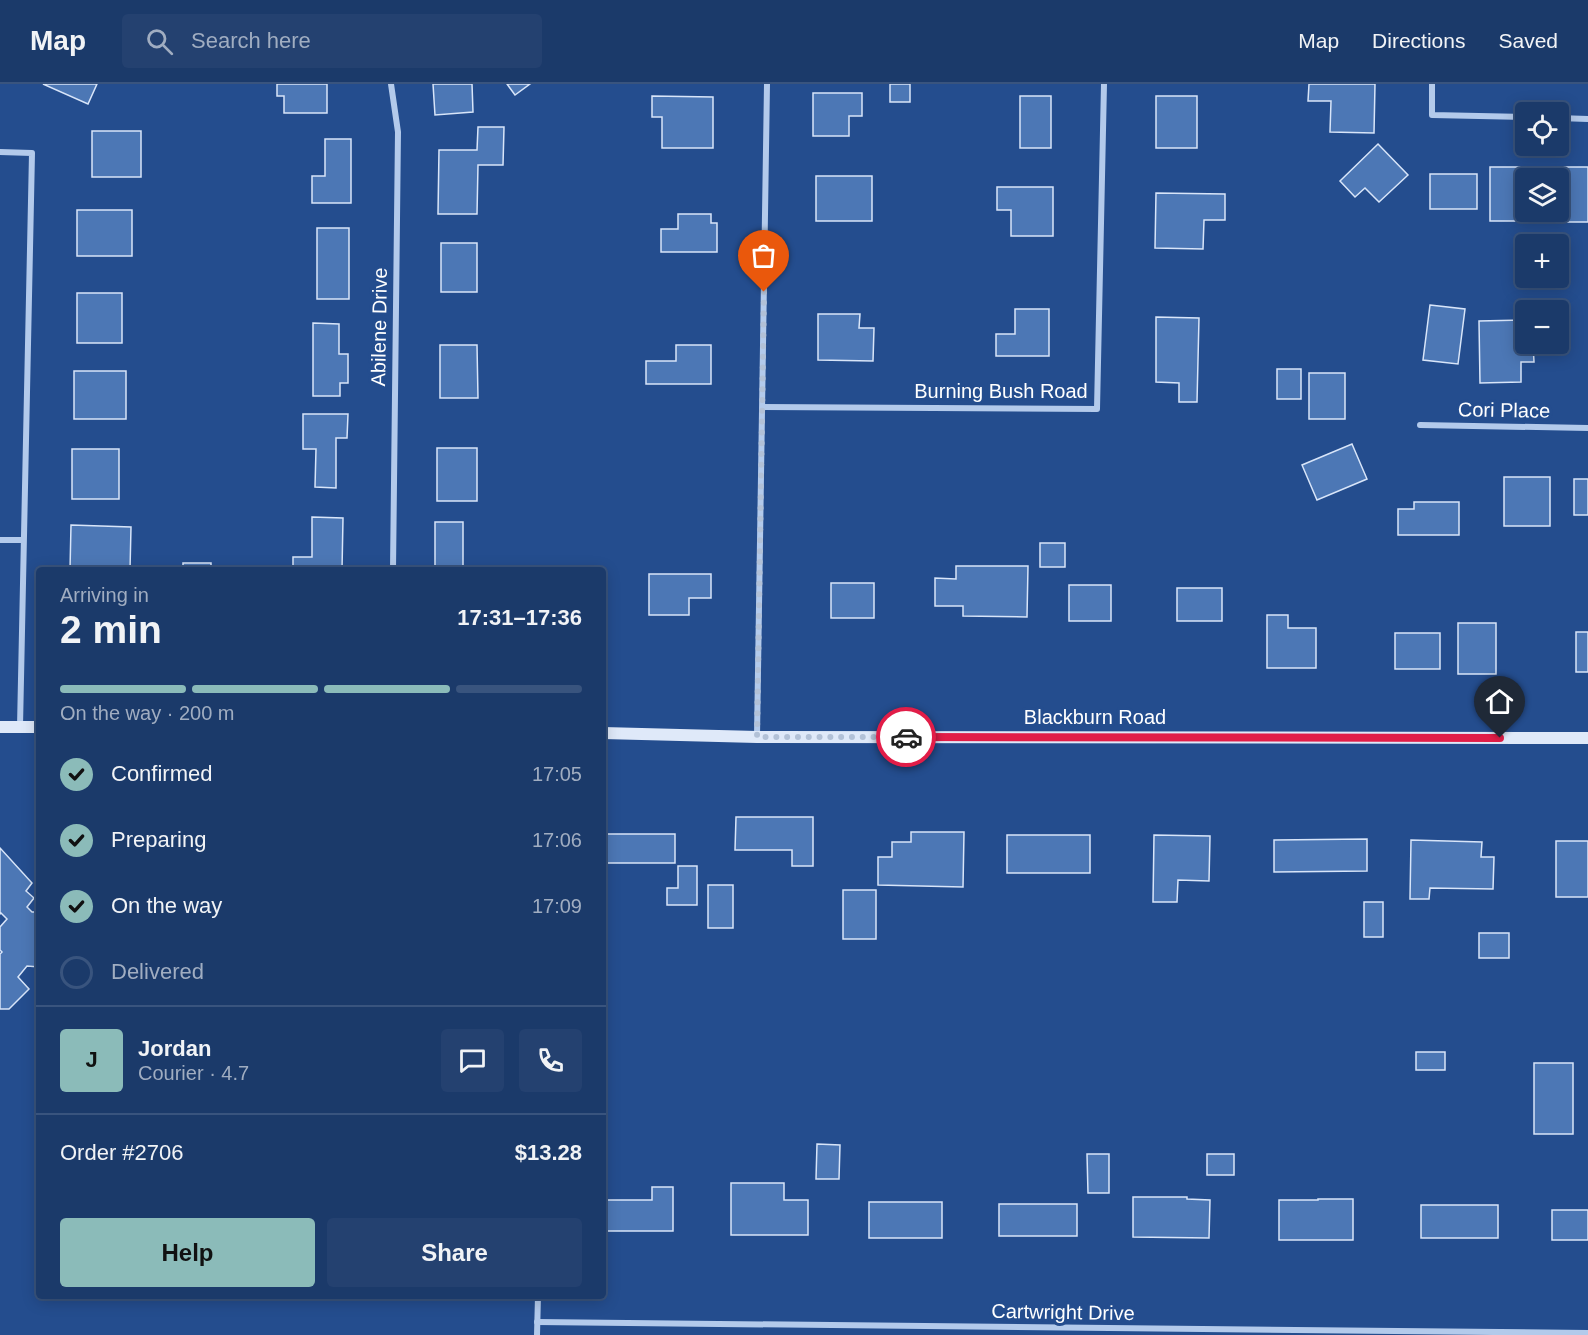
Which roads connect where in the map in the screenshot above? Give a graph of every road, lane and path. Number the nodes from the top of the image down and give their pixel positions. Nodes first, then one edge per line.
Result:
1 (391, 84) edge
2 (767, 84) edge
3 (1104, 84) edge
4 (1432, 84) edge
5 (1515, 117) edge
6 (1569, 118) edge
7 (1588, 118) edge
8 (0, 152) edge
9 (763, 407) junction
10 (1419, 425) dead end
11 (1588, 428) edge
12 (0, 540) edge
13 (23, 540) junction
14 (393, 567) edge
15 (0, 727) edge
16 (20, 727) junction
17 (36, 727) edge
18 (606, 733) edge
19 (757, 737) junction
20 (1588, 738) edge
21 (538, 1299) edge
22 (537, 1322) junction
23 (1588, 1333) edge
24 (537, 1335) edge

1 - 14 street, Abilene Drive
2 - 9 street
3 - 9 street, Burning Bush Road
4 - 5 street
6 - 7 street
8 - 13 street
9 - 19 street
10 - 11 street, Cori Place
12 - 13 street
13 - 16 street
15 - 16 main road
16 - 17 main road
18 - 19 main road, Blackburn Road
19 - 20 main road, Blackburn Road
21 - 22 street
22 - 23 street, Cartwright Drive
22 - 24 street

